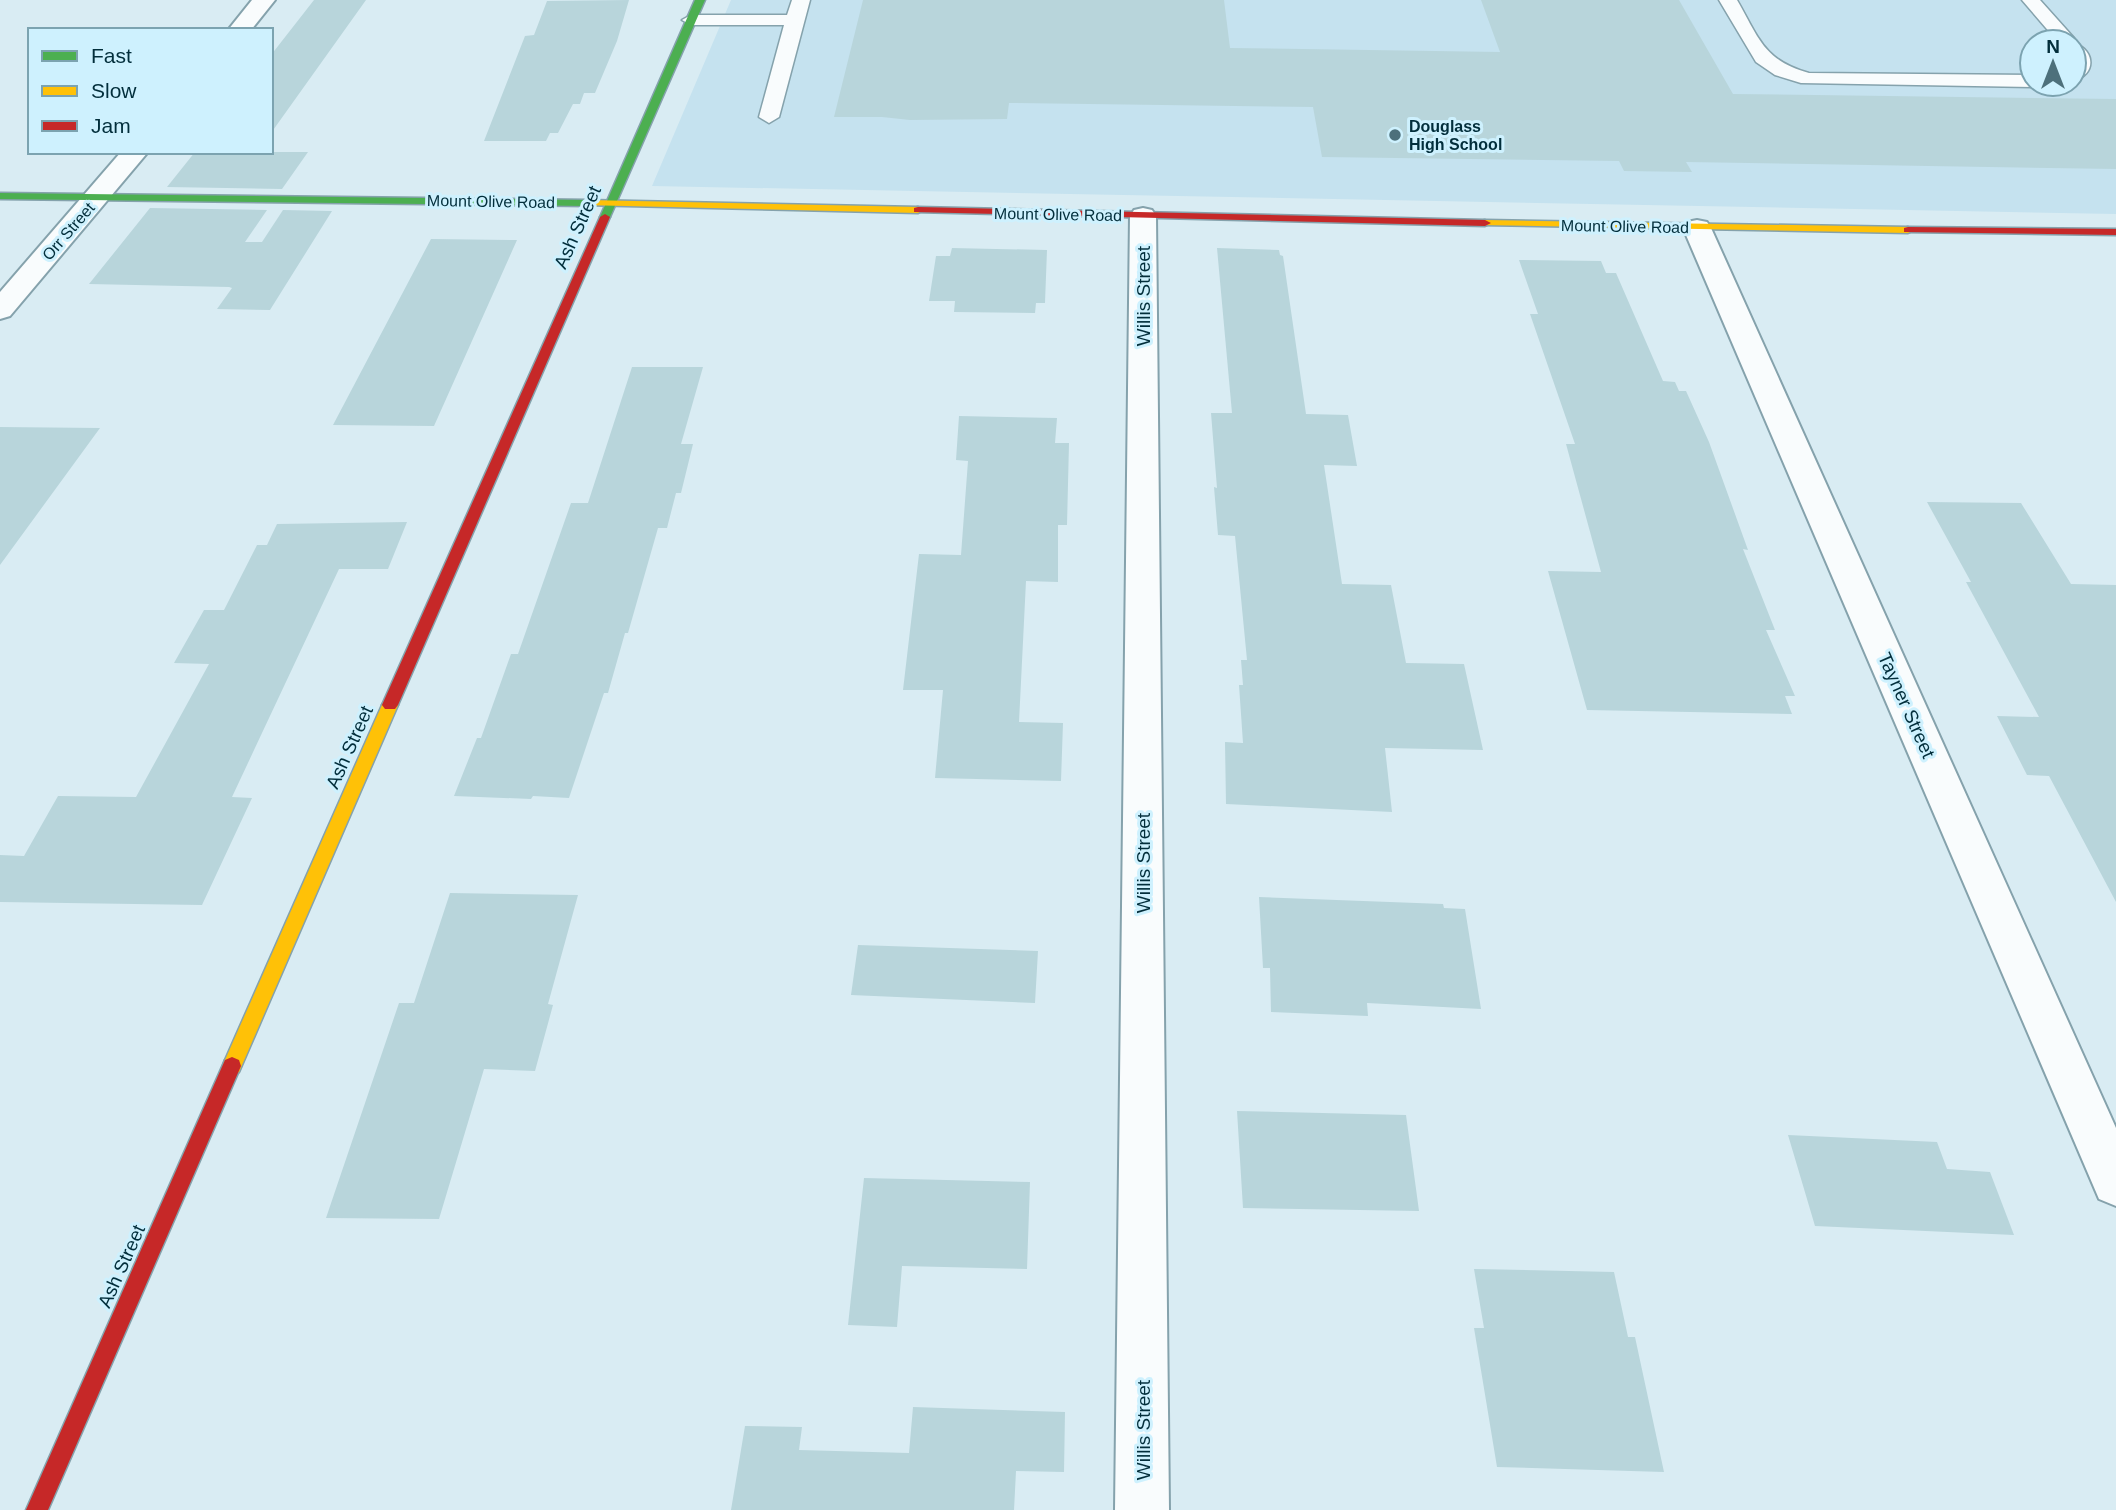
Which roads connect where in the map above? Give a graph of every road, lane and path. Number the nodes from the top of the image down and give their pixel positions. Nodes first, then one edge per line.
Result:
1 (264, 0) edge
2 (700, 0) edge
3 (801, 0) edge
4 (1728, 0) edge
5 (2031, 0) edge
6 (691, 20) junction
7 (794, 20) junction
8 (241, 28) edge
9 (2056, 28) edge
10 (2018, 81) edge
11 (769, 117) dead end
12 (133, 154) edge
13 (0, 196) edge
14 (96, 198) junction
15 (611, 203) junction
16 (1143, 216) junction
17 (1697, 228) junction
18 (2116, 232) edge
19 (0, 310) edge
20 (2116, 1182) edge
21 (37, 1510) edge
22 (1142, 1510) edge

1 - 8 street
2 - 6 street, Ash Street
3 - 7 lane
4 - 10 lane
5 - 9 lane
6 - 7 lane
6 - 15 street, Ash Street
7 - 11 lane
12 - 14 street, Orr Street
13 - 14 street, Mount Olive Road
14 - 15 street, Mount Olive Road
14 - 19 street, Orr Street
15 - 16 street, Mount Olive Road
15 - 21 street, Ash Street
16 - 17 street, Mount Olive Road
16 - 22 street, Willis Street
17 - 18 street, Mount Olive Road
17 - 20 street, Tayner Street

